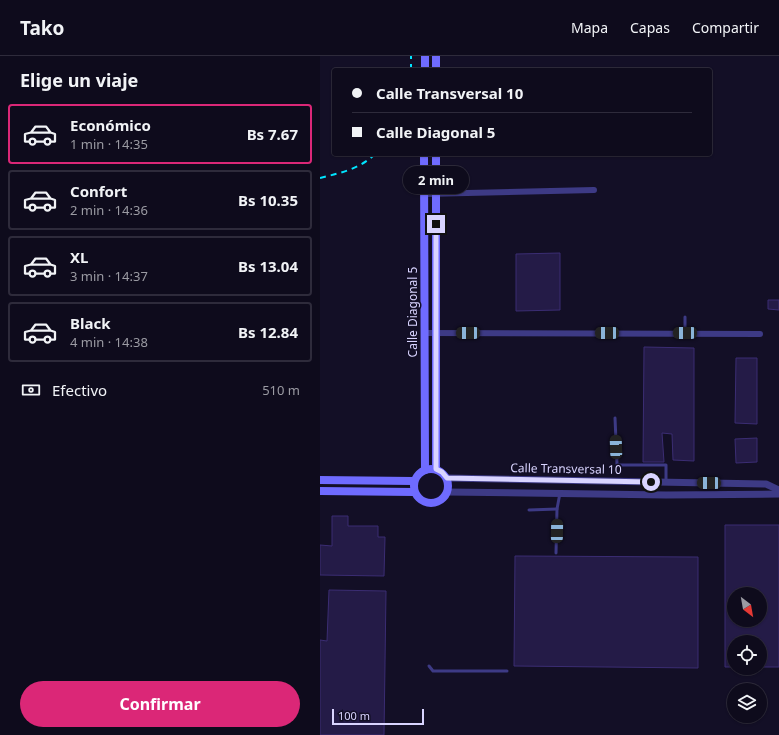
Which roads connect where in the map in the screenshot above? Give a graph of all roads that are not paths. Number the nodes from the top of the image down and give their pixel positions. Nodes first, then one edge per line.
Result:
1 (425, 56) edge
2 (436, 56) edge
3 (425, 68) edge
4 (436, 68) edge
5 (424, 156) edge
6 (436, 156) edge
7 (436, 175) junction
8 (453, 175) dead end
9 (594, 190) dead end
10 (424, 194) junction
11 (436, 194) junction
12 (685, 317) dead end
13 (425, 333) junction
14 (436, 333) junction
15 (685, 333) junction
16 (760, 334) dead end
17 (615, 418) dead end
18 (436, 469) junction
19 (425, 470) junction
20 (447, 478) junction
21 (320, 480) edge
22 (413, 481) junction
23 (560, 481) junction
24 (666, 482) junction
25 (779, 490) edge
26 (320, 491) edge
27 (414, 492) junction
28 (447, 492) junction
29 (560, 494) junction
30 (779, 494) edge
31 (666, 495) junction
32 (557, 509) junction
33 (529, 510) dead end
34 (556, 553) dead end
35 (430, 666) dead end
36 (507, 671) dead end

1 - 3 main road
2 - 4 main road
5 - 10 main road, Calle Diagonal 5
6 - 7 main road, Calle Diagonal 5
7 - 8 lane
7 - 11 main road, Calle Diagonal 5
9 - 11 street
10 - 11 street
10 - 13 main road, Calle Diagonal 5
11 - 14 main road, Calle Diagonal 5
12 - 15 lane
13 - 14 street
13 - 19 main road, Calle Diagonal 5
14 - 15 street
14 - 18 main road, Calle Diagonal 5
15 - 16 street
17 - 24 lane
18 - 19 main road
18 - 20 main road
19 - 22 main road
20 - 23 street, Calle Transversal 10
20 - 28 main road
21 - 22 main road
22 - 27 main road
23 - 24 street, Calle Transversal 10
23 - 29 street
24 - 25 street, Calle Transversal 10
24 - 31 street
26 - 27 main road
27 - 28 main road
28 - 29 street, Calle Transversal 10
29 - 31 street, Calle Transversal 10
29 - 32 lane
30 - 31 street, Calle Transversal 10
32 - 33 lane
32 - 34 lane
35 - 36 lane

